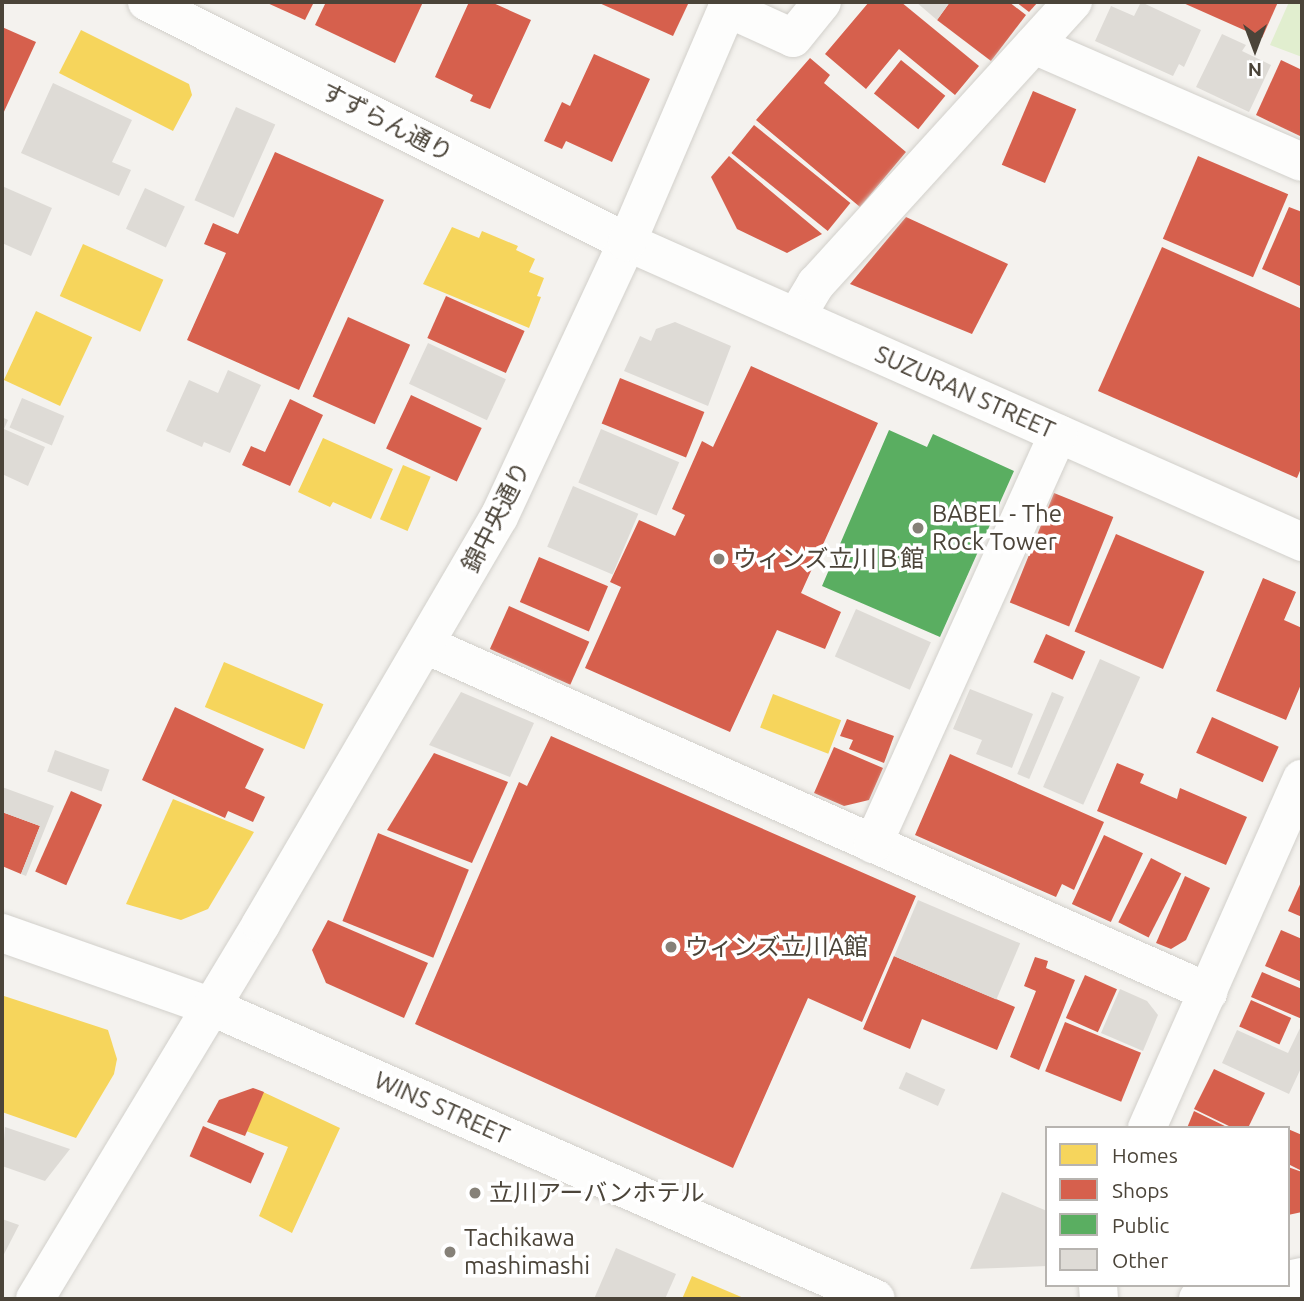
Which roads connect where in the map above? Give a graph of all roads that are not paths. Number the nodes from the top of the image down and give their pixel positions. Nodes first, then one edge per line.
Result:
1 (147, 2) edge
2 (822, 2) edge
3 (1073, 2) edge
4 (729, 5) edge
5 (1034, 45) junction
6 (1302, 162) edge
7 (628, 242) junction
8 (796, 317) junction
9 (1058, 434) junction
10 (1302, 542) edge
11 (426, 645) junction
12 (1302, 779) edge
13 (873, 844) junction
14 (2, 933) edge
15 (1208, 992) junction
16 (212, 1007) junction
17 (1148, 1126) edge
18 (1255, 1287) edge
19 (35, 1299) edge
20 (876, 1299) edge
21 (1198, 1299) edge

1 - 7 street, すずらん通り
2 - 4 street
3 - 5 street
4 - 7 street, 錦中央通り
5 - 6 street
5 - 8 street
7 - 8 street, SUZURAN STREET
7 - 11 street, 錦中央通り
8 - 9 street, SUZURAN STREET
9 - 10 street, SUZURAN STREET
9 - 13 street
11 - 13 street
11 - 16 street, 錦中央通り
12 - 15 street
13 - 15 street
14 - 16 street, WINS STREET
15 - 17 street
16 - 19 street, 錦中央通り
16 - 20 street, WINS STREET
18 - 21 street

